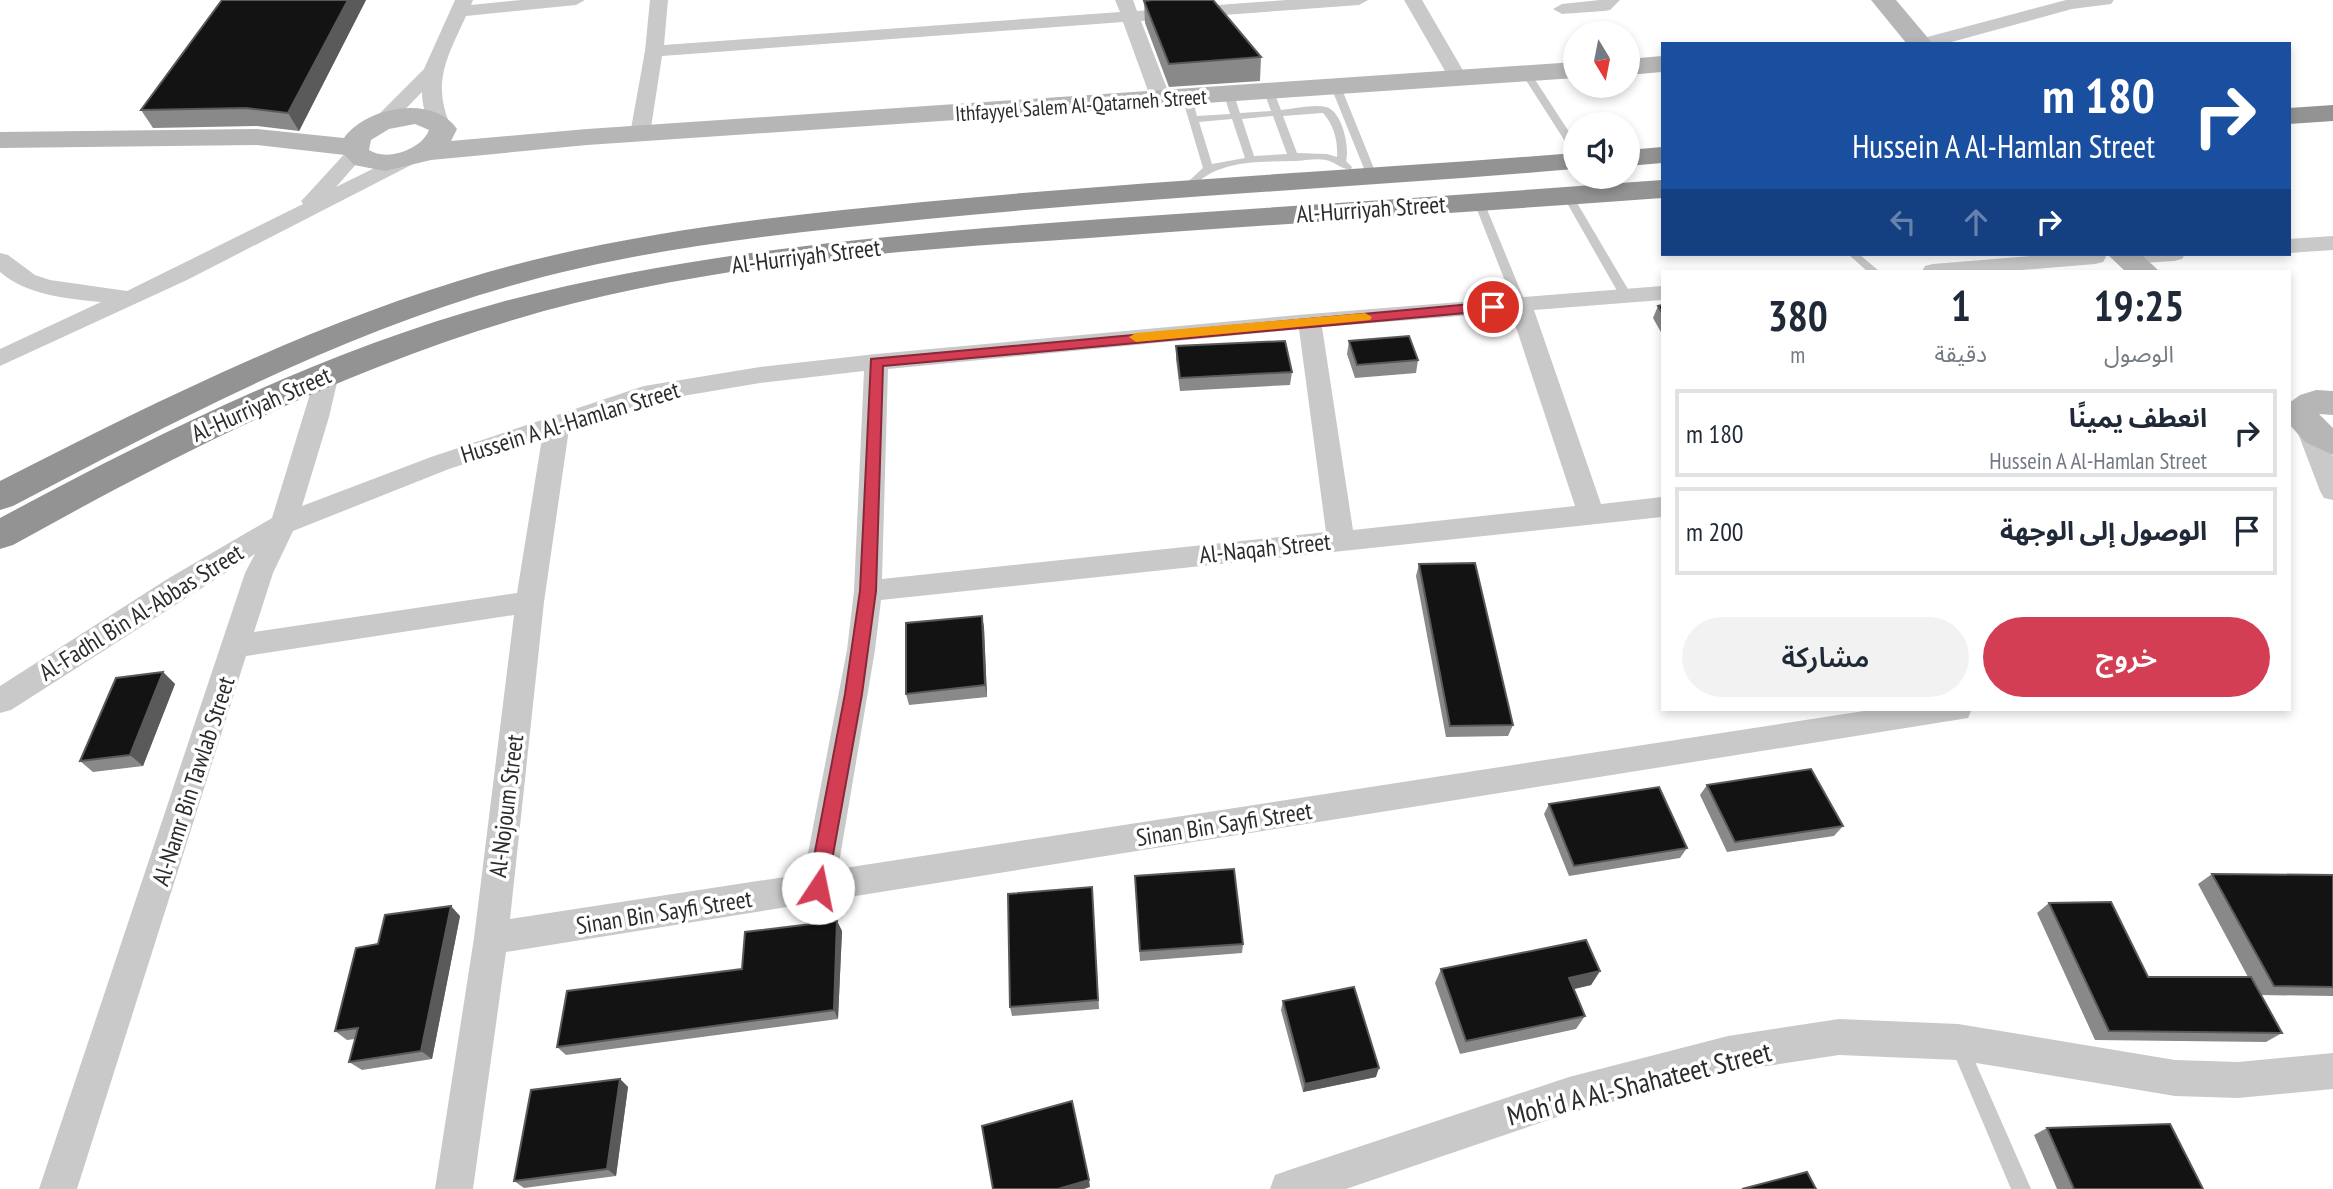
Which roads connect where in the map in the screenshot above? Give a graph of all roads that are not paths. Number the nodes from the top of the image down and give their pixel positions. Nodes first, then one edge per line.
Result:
1 (576, 0) edge
2 (659, 0) edge
3 (1359, 0) edge
4 (1413, 0) edge
5 (1611, 0) edge
6 (1862, 0) edge
7 (1883, 0) edge
8 (2105, 0) edge
9 (2068, 2) edge
10 (462, 6) edge
11 (1128, 8) edge
12 (1562, 9) dead end
13 (1894, 42) edge
14 (1920, 42) edge
15 (1929, 42) edge
16 (654, 51) junction
17 (1661, 64) edge
18 (1640, 65) edge
19 (432, 71) junction
20 (1563, 71) edge
21 (1527, 74) junction
22 (1459, 79) junction
23 (1336, 87) junction
24 (1273, 102) junction
25 (1180, 105) junction
26 (1232, 105) junction
27 (2333, 113) edge
28 (2291, 116) edge
29 (441, 126) junction
30 (1563, 130) edge
31 (640, 134) junction
32 (587, 137) junction
33 (2333, 137) edge
34 (366, 138) junction
35 (2291, 139) edge
36 (0, 140) edge
37 (417, 155) junction
38 (1661, 155) edge
39 (1640, 157) edge
40 (1294, 158) junction
41 (1251, 161) junction
42 (1563, 162) edge
43 (1359, 171) junction
44 (1197, 179) junction
45 (1661, 188) edge
46 (1568, 196) junction
47 (1479, 202) junction
48 (298, 216) junction
49 (2333, 243) edge
50 (2291, 246) edge
51 (1855, 256) edge
52 (2157, 256) edge
53 (0, 260) edge
54 (2115, 261) edge
55 (1871, 270) edge
56 (1951, 270) edge
57 (1661, 293) edge
58 (1626, 296) junction
59 (129, 298) junction
60 (1520, 304) junction
61 (1309, 321) junction
62 (0, 358) edge
63 (876, 362) junction
64 (327, 374) junction
65 (2291, 383) edge
66 (2316, 417) edge
67 (557, 423) junction
68 (2332, 482) edge
69 (0, 497) edge
70 (1661, 507) edge
71 (1591, 514) junction
72 (283, 524) junction
73 (0, 535) edge
74 (1341, 540) junction
75 (868, 591) junction
76 (530, 602) junction
77 (237, 646) junction
78 (0, 701) edge
79 (1943, 711) edge
80 (818, 888) junction
81 (491, 938) junction
82 (1958, 1042) junction
83 (2333, 1071) edge
84 (58, 1189) edge
85 (454, 1189) edge
86 (1289, 1189) edge
87 (2021, 1189) edge

1 - 10 street
2 - 16 street
3 - 11 street
4 - 22 street
5 - 12 street
6 - 13 street
7 - 14 street
8 - 9 street
9 - 15 street
10 - 19 street
11 - 16 street
11 - 25 street
16 - 31 street
17 - 18 street
19 - 29 street
19 - 34 street
20 - 21 street, Ithfayyel Salem Al-Qatarneh Street
21 - 22 street, Ithfayyel Salem Al-Qatarneh Street
21 - 30 lane
22 - 23 street, Ithfayyel Salem Al-Qatarneh Street
23 - 24 street, Ithfayyel Salem Al-Qatarneh Street
23 - 43 lane
24 - 26 street, Ithfayyel Salem Al-Qatarneh Street
24 - 40 lane
24 - 43 lane
25 - 26 street, Ithfayyel Salem Al-Qatarneh Street
25 - 31 street, Ithfayyel Salem Al-Qatarneh Street
25 - 44 lane
26 - 41 lane
27 - 28 highway
29 - 32 street, Ithfayyel Salem Al-Qatarneh Street
29 - 34 street, Ithfayyel Salem Al-Qatarneh Street
29 - 37 street
31 - 32 street, Ithfayyel Salem Al-Qatarneh Street
32 - 37 street, Ithfayyel Salem Al-Qatarneh Street
33 - 35 highway
34 - 36 street
34 - 37 street, Ithfayyel Salem Al-Qatarneh Street
34 - 48 street
37 - 48 street
38 - 39 highway
40 - 41 lane
40 - 43 lane
41 - 44 lane
42 - 43 highway, Al-Hurriyah Street
43 - 44 highway, Al-Hurriyah Street
44 - 69 highway, Al-Hurriyah Street
45 - 46 highway, Al-Hurriyah Street
46 - 47 highway, Al-Hurriyah Street
46 - 58 lane
47 - 60 lane
47 - 64 highway, Al-Hurriyah Street
48 - 59 street
49 - 50 street
51 - 55 lane
52 - 54 street
53 - 59 street
54 - 56 street
57 - 58 street, Hussein A Al-Hamlan Street
58 - 60 street, Hussein A Al-Hamlan Street
59 - 62 street
60 - 61 street, Hussein A Al-Hamlan Street
60 - 71 street
61 - 63 street, Hussein A Al-Hamlan Street
61 - 74 street
63 - 67 street, Hussein A Al-Hamlan Street
63 - 75 street
64 - 72 street, Al-Namr Bin Tawlab Street
64 - 73 highway, Al-Hurriyah Street
65 - 66 street
66 - 68 street
67 - 72 street, Hussein A Al-Hamlan Street
67 - 76 street, Al-Nojoum Street
70 - 71 street, Al-Naqah Street
71 - 74 street, Al-Naqah Street
72 - 77 street, Al-Namr Bin Tawlab Street
72 - 78 street, Al-Fadhl Bin Al-Abbas Street
74 - 75 street, Al-Naqah Street
75 - 80 street
76 - 77 street
76 - 81 street, Al-Nojoum Street
77 - 84 street, Al-Namr Bin Tawlab Street
79 - 80 street, Sinan Bin Sayfi Street
80 - 81 street, Sinan Bin Sayfi Street
81 - 85 street, Al-Nojoum Street
82 - 83 street, Moh'd A Al-Shahateet Street
82 - 86 street, Moh'd A Al-Shahateet Street
82 - 87 lane

